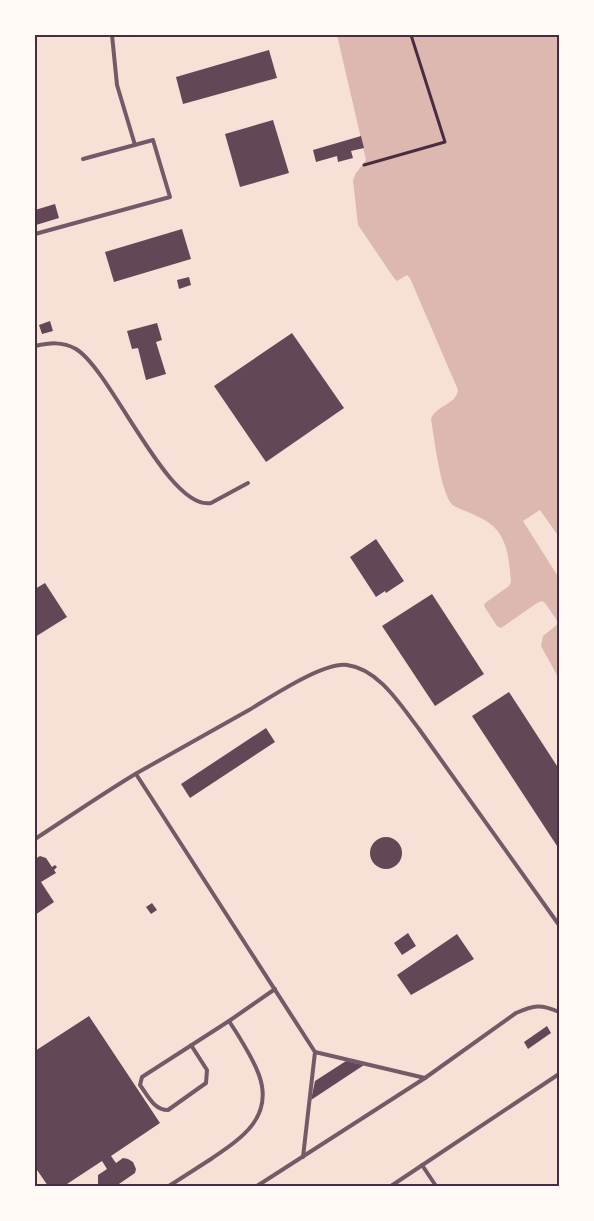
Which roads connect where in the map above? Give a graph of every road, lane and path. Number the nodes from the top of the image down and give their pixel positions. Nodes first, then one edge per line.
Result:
1 (112, 35) edge
2 (411, 35) edge
3 (135, 145) junction
4 (83, 159) dead end
5 (364, 165) dead end
6 (35, 234) edge
7 (35, 346) edge
8 (248, 483) dead end
9 (136, 774) junction
10 (35, 839) edge
11 (559, 925) edge
12 (275, 988) junction
13 (559, 1012) edge
14 (229, 1021) junction
15 (191, 1045) junction
16 (315, 1052) junction
17 (559, 1074) edge
18 (425, 1078) junction
19 (303, 1157) junction
20 (422, 1165) junction
21 (169, 1186) edge
22 (257, 1186) edge
23 (391, 1186) edge
24 (436, 1186) edge

1 - 3 lane
2 - 5 path
3 - 4 lane
3 - 6 lane
7 - 8 lane
9 - 10 lane
9 - 11 lane
9 - 12 lane
12 - 14 lane
12 - 16 lane
13 - 18 lane
14 - 15 lane
14 - 21 lane
15 - 15 lane
16 - 18 lane
16 - 19 lane
17 - 20 lane
18 - 19 lane
19 - 22 lane
20 - 23 lane
20 - 24 lane

